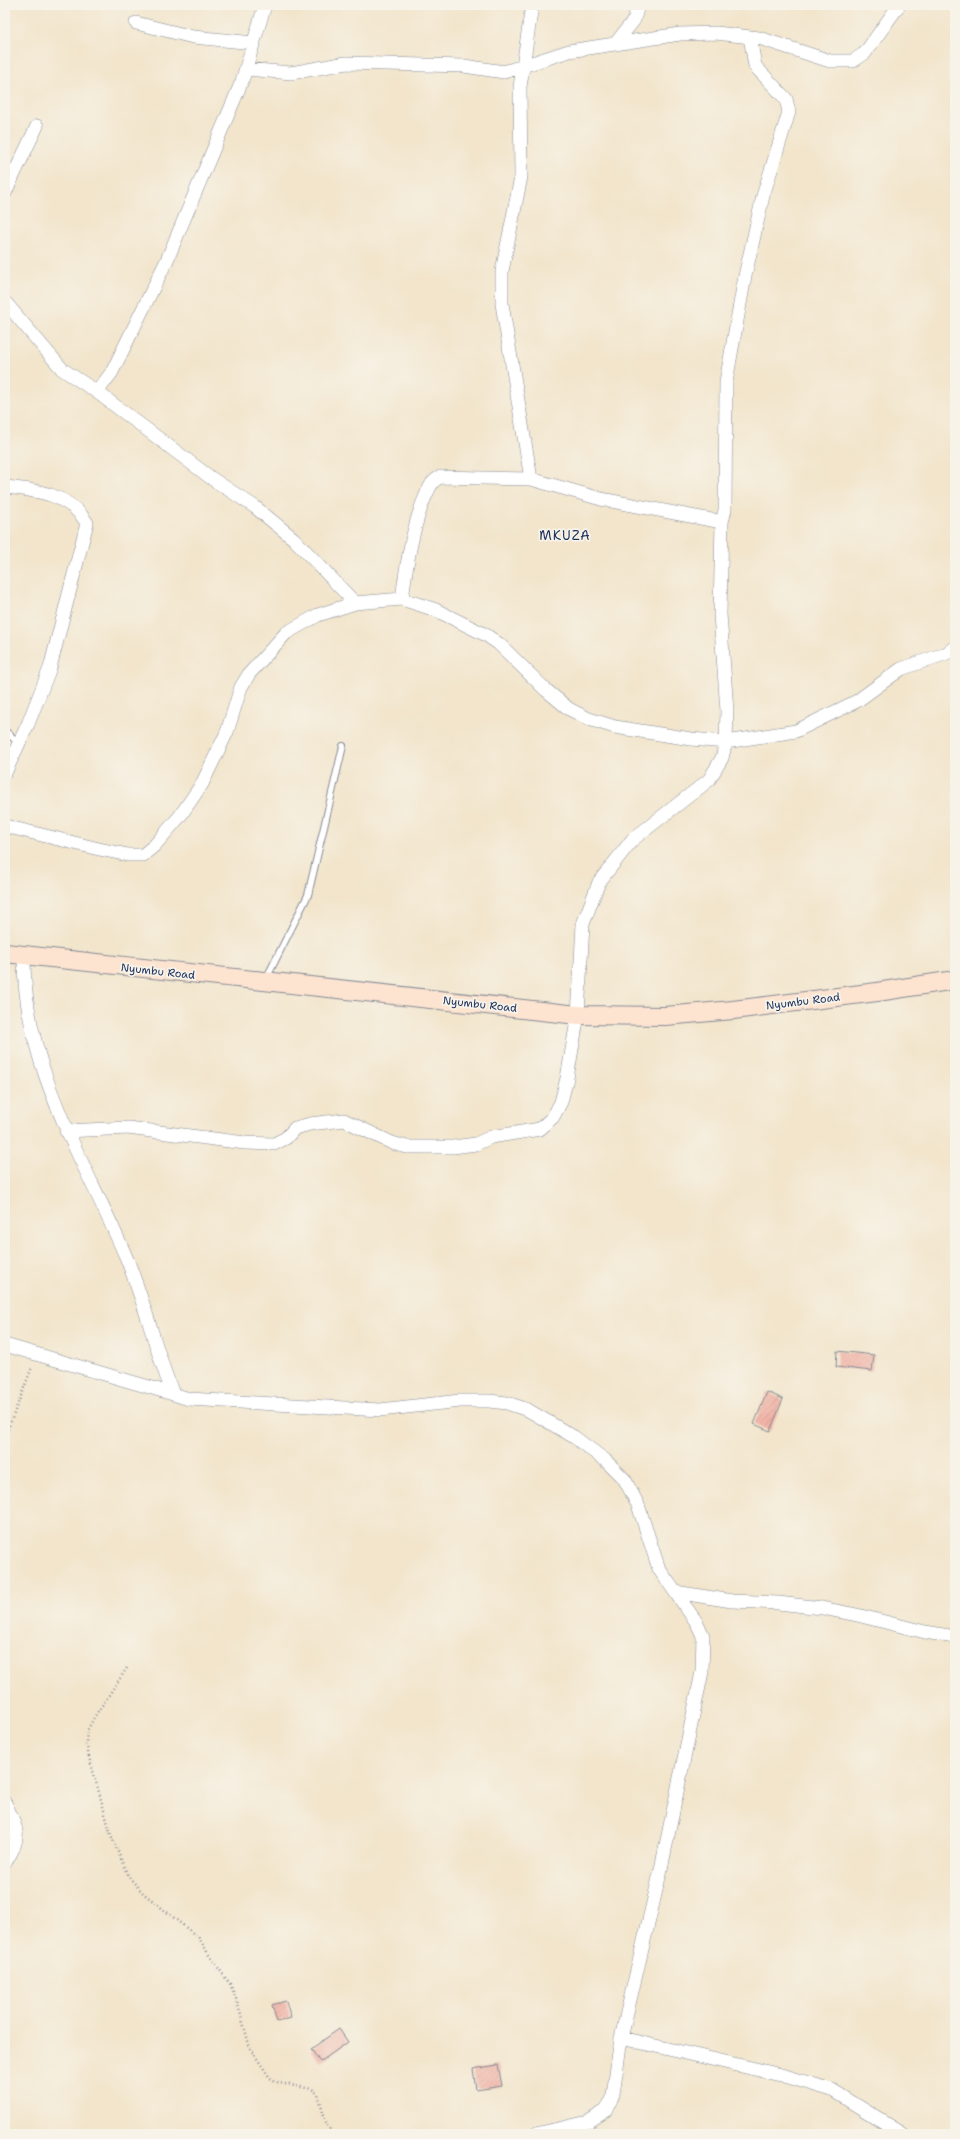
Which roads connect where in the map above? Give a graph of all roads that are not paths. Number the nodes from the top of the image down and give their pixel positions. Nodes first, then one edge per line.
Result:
1 (265, 5) edge
2 (532, 5) edge
3 (638, 5) edge
4 (899, 5) edge
5 (136, 23) dead end
6 (750, 37) junction
7 (254, 43) junction
8 (615, 44) junction
9 (523, 65) junction
10 (246, 69) junction
11 (37, 126) dead end
12 (5, 193) edge
13 (5, 302) edge
14 (97, 392) junction
15 (531, 479) junction
16 (5, 487) edge
17 (722, 522) junction
18 (402, 599) junction
19 (355, 602) junction
20 (955, 647) edge
21 (5, 731) edge
22 (726, 742) junction
23 (19, 743) junction
24 (343, 746) dead end
25 (5, 773) edge
26 (5, 826) edge
27 (5, 953) edge
28 (24, 956) junction
29 (955, 980) edge
30 (264, 982) junction
31 (578, 1015) junction
32 (66, 1131) junction
33 (5, 1345) edge
34 (173, 1394) junction
35 (676, 1592) junction
36 (955, 1637) edge
37 (5, 1803) edge
38 (5, 1862) edge
39 (621, 2038) junction
40 (536, 2134) edge
41 (903, 2134) edge

1 - 7 street
2 - 9 street
3 - 8 street
4 - 6 street
5 - 7 street
6 - 8 street
6 - 17 street
7 - 10 street
8 - 9 street
9 - 10 street
9 - 15 street
10 - 14 street
11 - 12 street
13 - 14 street
14 - 19 street
15 - 17 street
15 - 18 street
16 - 23 street
17 - 22 street
18 - 19 street
18 - 22 street
19 - 26 street
20 - 22 street
21 - 23 lane
22 - 31 street
23 - 25 street
24 - 30 lane
27 - 28 street, Nyumbu Road
28 - 30 street, Nyumbu Road
28 - 32 street
29 - 31 street, Nyumbu Road
30 - 31 street, Nyumbu Road
31 - 32 street
32 - 34 street
33 - 34 street
34 - 35 street
35 - 36 street
35 - 39 street
37 - 38 street
39 - 40 street
39 - 41 street

